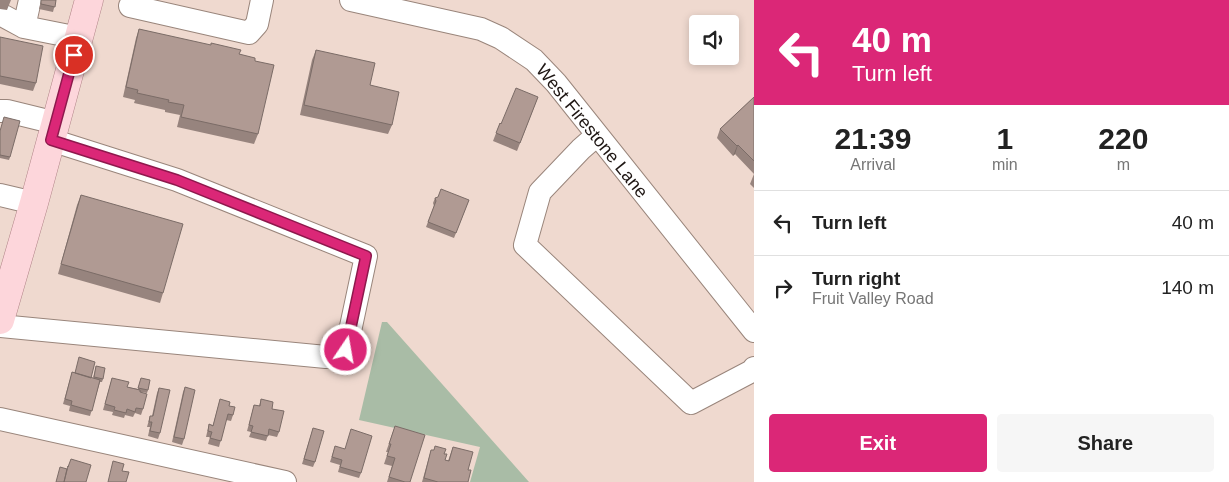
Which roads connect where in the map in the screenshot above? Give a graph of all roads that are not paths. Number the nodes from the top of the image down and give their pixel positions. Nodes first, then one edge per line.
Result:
1 (30, 0) edge
2 (89, 0) edge
3 (262, 0) edge
4 (351, 0) edge
5 (130, 6) dead end
6 (0, 14) edge
7 (24, 27) junction
8 (79, 38) junction
9 (0, 111) edge
10 (53, 131) junction
11 (597, 135) junction
12 (0, 195) edge
13 (34, 203) junction
14 (0, 320) edge
15 (0, 326) edge
16 (754, 330) edge
17 (754, 368) edge
18 (0, 419) edge
19 (286, 482) edge

1 - 7 street
2 - 8 main road
3 - 5 street
4 - 11 street, West Firestone Lane
6 - 7 street
7 - 8 street
8 - 10 main road
9 - 10 street
10 - 13 main road
10 - 15 street
11 - 16 street, West Firestone Lane
11 - 17 street
12 - 13 street
13 - 14 main road
18 - 19 street

